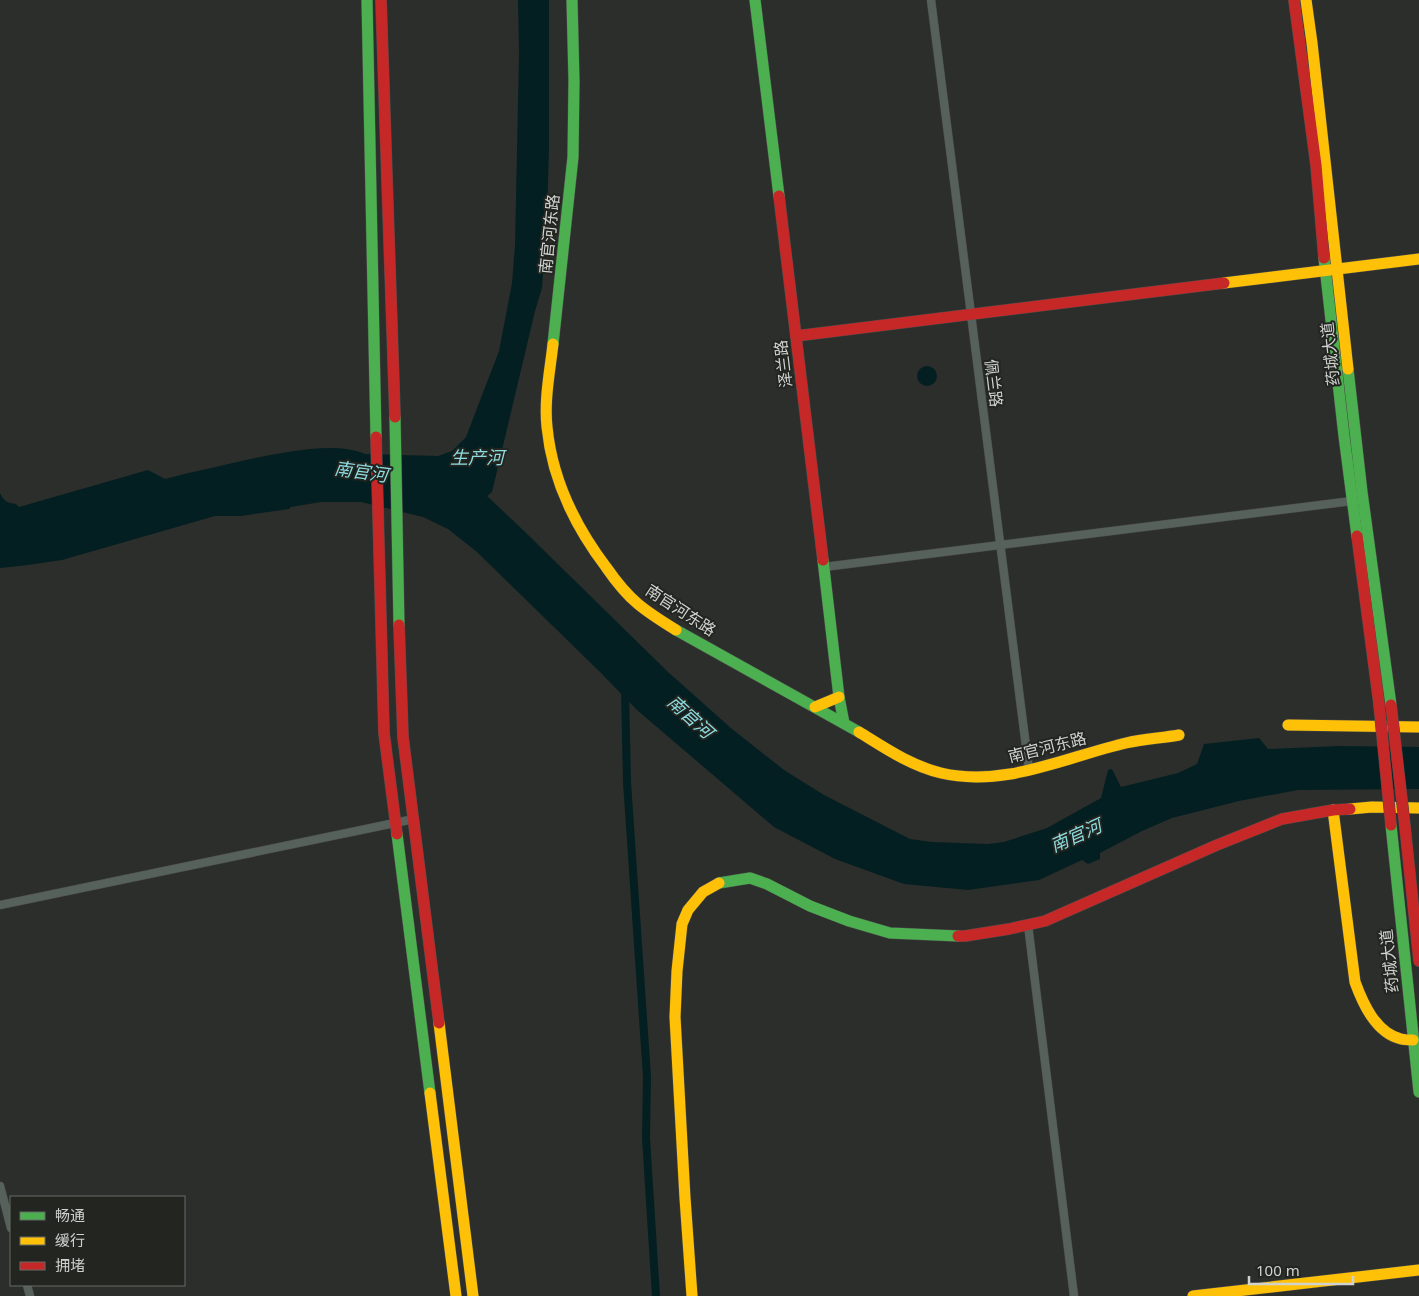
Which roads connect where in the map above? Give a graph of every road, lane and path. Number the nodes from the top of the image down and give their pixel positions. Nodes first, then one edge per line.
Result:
1 (367, 0) edge
2 (381, 0) edge
3 (572, 0) edge
4 (755, 0) edge
5 (931, 0) edge
6 (1294, 0) edge
7 (1306, 0) edge
8 (1419, 259) edge
9 (1331, 270) junction
10 (971, 315) junction
11 (796, 336) junction
12 (1352, 501) junction
13 (1000, 545) junction
14 (824, 567) junction
15 (839, 697) junction
16 (815, 707) junction
17 (844, 723) junction
18 (1288, 725) dead end
19 (1419, 728) edge
20 (1179, 735) dead end
21 (1029, 770) junction
22 (1419, 808) edge
23 (1334, 810) junction
24 (414, 818) junction
25 (395, 822) junction
26 (0, 905) edge
27 (1028, 925) junction
28 (1419, 961) edge
29 (1414, 1040) junction
30 (1419, 1092) edge
31 (0, 1186) edge
32 (10, 1224) edge
33 (1419, 1270) edge
34 (456, 1296) edge
35 (473, 1296) edge
36 (692, 1296) edge
37 (1074, 1296) edge
38 (1193, 1296) edge

1 - 25 street
2 - 24 street
3 - 16 street, 南官河东路
4 - 11 street, 泽兰路
5 - 10 street, 佩兰路
6 - 9 street, 药城大道
7 - 9 street, 药城大道
8 - 9 street
9 - 10 street
9 - 12 street, 药城大道
9 - 28 street, 药城大道, bridge
10 - 11 street
10 - 13 street, 佩兰路
11 - 14 street, 泽兰路
12 - 13 street
12 - 29 street, 药城大道, bridge
13 - 14 street
13 - 21 street, 佩兰路
14 - 15 street, 泽兰路
15 - 16 street
15 - 17 street, 泽兰路
16 - 17 street, 南官河东路
17 - 21 street, 南官河东路
18 - 19 street
20 - 21 street, 南官河东路
22 - 23 street
23 - 27 street
23 - 29 street
24 - 25 street
24 - 35 street
25 - 26 street
25 - 34 street
27 - 36 street
27 - 37 street
29 - 30 street, 药城大道
31 - 32 street
33 - 38 street

